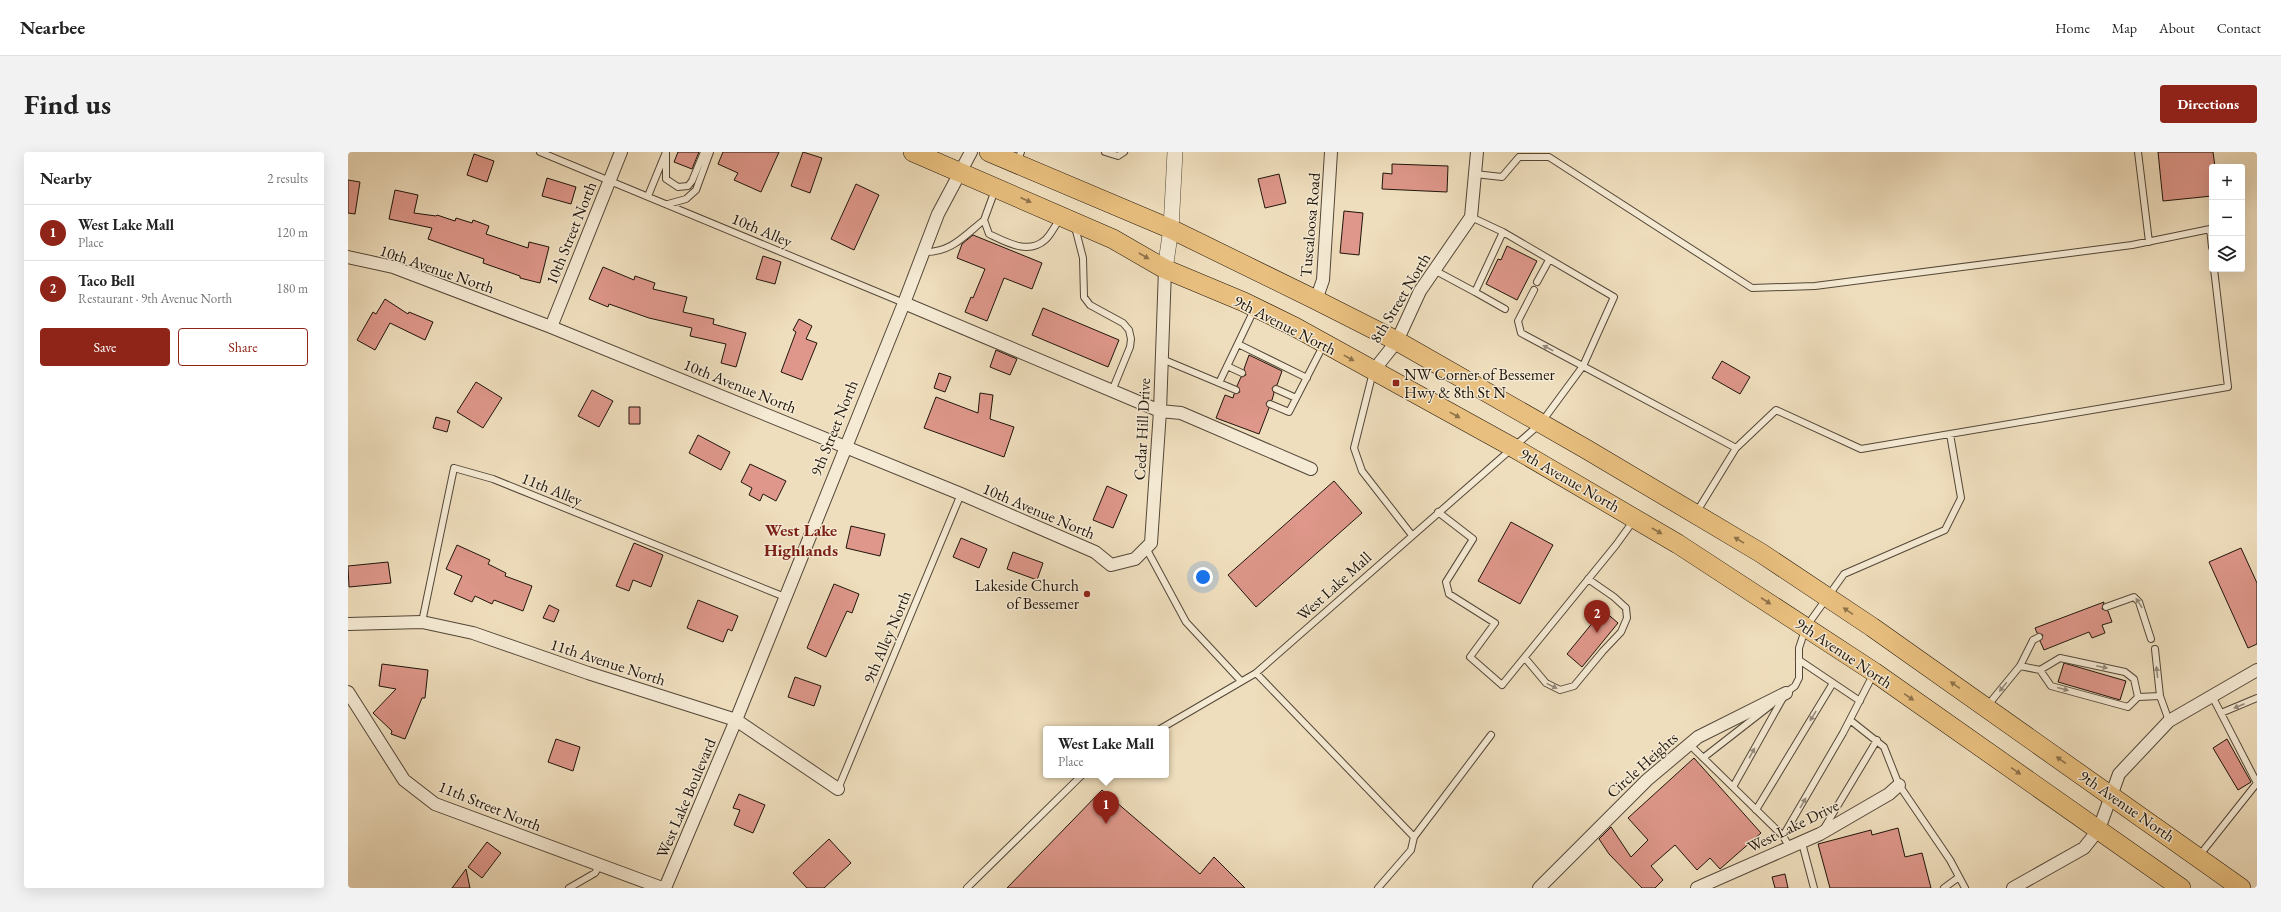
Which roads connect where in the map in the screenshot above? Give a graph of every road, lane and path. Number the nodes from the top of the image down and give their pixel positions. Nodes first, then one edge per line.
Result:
1 (540, 152) edge
2 (621, 152) edge
3 (666, 152) edge
4 (704, 152) edge
5 (710, 152) edge
6 (913, 152) edge
7 (971, 152) edge
8 (989, 152) edge
9 (1105, 152) edge
10 (1124, 152) edge
11 (1175, 152) edge
12 (1331, 152) edge
13 (1477, 152) edge
14 (2138, 152) edge
15 (1019, 158) edge
16 (960, 171) junction
17 (1475, 174) junction
18 (609, 180) junction
19 (996, 187) junction
20 (648, 196) junction
21 (668, 204) junction
22 (1471, 217) junction
23 (1068, 218) junction
24 (984, 220) junction
25 (1171, 229) junction
26 (1503, 232) junction
27 (2211, 236) edge
28 (2148, 242) junction
29 (923, 252) junction
30 (348, 257) edge
31 (1549, 260) junction
32 (1165, 268) junction
33 (1434, 270) junction
34 (2214, 272) edge
35 (1537, 282) dead end
36 (1534, 290) dead end
37 (1475, 292) junction
38 (1316, 300) junction
39 (904, 303) junction
40 (1255, 308) junction
41 (1505, 309) dead end
42 (551, 326) junction
43 (1397, 341) junction
44 (1238, 344) junction
45 (1324, 344) junction
46 (1162, 359) junction
47 (1227, 366) junction
48 (1583, 366) junction
49 (1374, 370) junction
50 (1242, 373) dead end
51 (1307, 378) junction
52 (1219, 383) junction
53 (1276, 389) dead end
54 (1236, 390) dead end
55 (1112, 391) junction
56 (1296, 398) junction
57 (1270, 404) dead end
58 (1160, 411) junction
59 (1541, 423) junction
60 (1950, 434) junction
61 (846, 447) junction
62 (1514, 448) junction
63 (1736, 448) junction
64 (1311, 469) dead end
65 (960, 494) junction
66 (1438, 512) junction
67 (1695, 514) junction
68 (1635, 518) junction
69 (1411, 534) junction
70 (1146, 548) junction
71 (1588, 579) junction
72 (785, 597) junction
73 (1827, 597) junction
74 (2106, 607) dead end
75 (422, 622) junction
76 (348, 624) edge
77 (1806, 628) junction
78 (2039, 637) dead end
79 (2152, 638) dead end
80 (2155, 649) dead end
81 (1525, 658) junction
82 (1799, 660) junction
83 (2020, 666) junction
84 (2040, 670) junction
85 (2257, 670) edge
86 (1874, 672) junction
87 (1256, 673) junction
88 (1241, 681) junction
89 (1833, 683) junction
90 (348, 692) edge
91 (1786, 693) junction
92 (2160, 696) junction
93 (2212, 696) junction
94 (2138, 697) junction
95 (2257, 698) edge
96 (1860, 701) junction
97 (1986, 707) junction
98 (2221, 713) junction
99 (736, 720) junction
100 (1850, 720) junction
101 (2169, 721) junction
102 (1165, 726) edge
103 (1491, 735) dead end
104 (1876, 740) junction
105 (1689, 744) junction
106 (1703, 758) junction
107 (1079, 778) edge
108 (2257, 783) edge
109 (1899, 785) junction
110 (1733, 787) junction
111 (838, 789) joint
112 (2111, 795) junction
113 (1756, 810) junction
114 (2099, 829) junction
115 (1820, 834) junction
116 (1783, 836) junction
117 (1414, 837) junction
118 (1802, 843) junction
119 (1790, 848) junction
120 (2198, 857) junction
121 (599, 866) junction
122 (1959, 876) junction
123 (2028, 884) edge
124 (569, 888) edge
125 (664, 888) edge
126 (967, 888) edge
127 (1378, 888) edge
128 (1539, 888) edge
129 (1697, 888) edge
130 (1814, 888) edge
131 (1944, 888) edge
132 (1965, 888) edge
133 (2013, 888) edge
134 (2181, 888) edge
135 (2241, 888) edge

1 - 18 lane, 10th Alley
2 - 18 street, 10th Street North
3 - 4 lane
3 - 20 lane
5 - 21 lane
6 - 16 main road, 9th Avenue North
7 - 16 street, 9th Street North
8 - 15 main road, 9th Avenue North
9 - 10 lane
11 - 25 street
12 - 38 street, Tuscaloosa Road
13 - 17 street, 8th Street North
14 - 28 lane
15 - 25 main road, 9th Avenue North
16 - 19 main road, 9th Avenue North
16 - 29 street, 9th Street North
17 - 22 street, 8th Street North
17 - 28 lane
18 - 20 lane, 10th Alley
18 - 42 street, 10th Street North
19 -> 23 main road, 9th Avenue North
19 - 24 lane
20 - 21 lane, 10th Alley
21 - 39 lane, 10th Alley
22 - 26 lane
22 - 33 street, 8th Street North
23 - 24 lane
23 -> 32 main road, 9th Avenue North
23 - 55 lane
24 - 29 lane
25 - 32 street
25 - 38 main road, 9th Avenue North
26 - 31 lane
26 - 37 lane
27 - 28 lane
29 - 39 street, 9th Street North
30 - 42 street, 10th Avenue North
31 - 35 lane
31 - 48 lane, West Lake Mall
32 - 40 main road, 9th Avenue North
32 - 46 street, Cedar Hill Drive
33 - 37 lane
33 - 43 street, 8th Street North
34 - 60 lane
48 -> 36 lane
37 - 41 lane
38 - 43 main road, 9th Avenue North
39 - 55 street
39 - 61 street, 9th Street North
40 - 44 lane
40 - 45 main road, 9th Avenue North
42 - 61 street, 10th Avenue North
43 - 49 street, 8th Street North
43 - 59 main road, 9th Avenue North
44 - 47 lane
44 - 51 lane
45 -> 49 main road, 9th Avenue North
45 - 51 lane
46 - 52 lane
46 - 58 street, Cedar Hill Drive
47 - 50 lane
47 - 52 lane
48 - 59 lane, West Lake Mall
48 - 63 lane
49 -> 62 main road, 9th Avenue North
49 - 69 lane
51 - 56 lane
52 - 54 lane
53 - 56 lane
55 - 58 street
56 - 57 lane
58 - 64 street
58 - 70 street, Cedar Hill Drive
59 - 62 lane, West Lake Mall
59 - 67 main road, 9th Avenue North
60 - 63 lane
60 - 73 lane
61 - 65 street, 10th Avenue North
61 - 72 street, 9th Street North
62 - 66 lane, West Lake Mall
62 - 68 main road, 9th Avenue North
63 - 67 lane
65 - 70 street, 10th Avenue North
65 - 111 lane, 9th Alley North
66 - 69 lane, West Lake Mall
66 - 81 lane
73 -> 67 main road, 9th Avenue North
68 - 71 lane
68 -> 77 main road, 9th Avenue North
69 - 87 lane, West Lake Mall
70 - 88 lane
71 - 81 lane
81 -> 71 lane
72 - 75 lane, 11th Alley
72 - 99 street, 9th Street North
73 - 77 lane
97 -> 73 main road, 9th Avenue North
79 -> 74 lane
75 - 76 street, 11th Avenue North
75 - 99 street, 11th Avenue North
77 - 82 lane
77 - 86 main road, 9th Avenue North
78 - 83 lane
92 -> 80 lane
82 - 89 lane
82 - 91 lane
83 - 84 lane
83 -> 97 lane
84 -> 94 lane
84 -> 94 lane
85 - 93 street
86 - 96 lane
86 -> 114 main road, 9th Avenue North
87 - 88 lane, West Lake Mall
87 - 117 lane
88 - 102 lane, West Lake Mall
89 - 96 lane
89 -> 113 lane
90 - 121 street, 11th Street North
91 - 105 street, Circle Heights
91 - 106 lane
110 -> 91 lane
92 - 94 lane
92 - 101 lane
93 - 98 lane
93 - 101 street
95 -> 98 lane
96 - 100 lane
112 -> 97 main road, 9th Avenue North
98 - 108 lane
99 - 111 street, 11th Avenue North
99 - 125 street, West Lake Boulevard
100 - 104 lane
116 -> 100 lane
101 - 112 street
103 - 117 lane
104 - 109 lane
104 - 115 lane
105 - 106 lane
105 - 128 street, Circle Heights
106 - 110 lane
107 - 126 lane
108 - 120 lane
109 - 115 street, West Lake Drive
109 - 122 lane
110 - 113 lane
112 - 114 street
112 - 120 main road, 9th Avenue North
113 - 116 lane
114 - 123 street
114 - 134 main road, 9th Avenue North
115 - 118 street, West Lake Drive
116 - 119 lane
117 - 127 lane
118 - 119 street, West Lake Drive
118 - 130 lane
119 - 129 street, West Lake Drive
120 - 135 main road, 9th Avenue North
121 - 124 lane
121 - 125 street, 11th Street North
122 - 131 lane
122 - 132 lane
123 - 133 street

